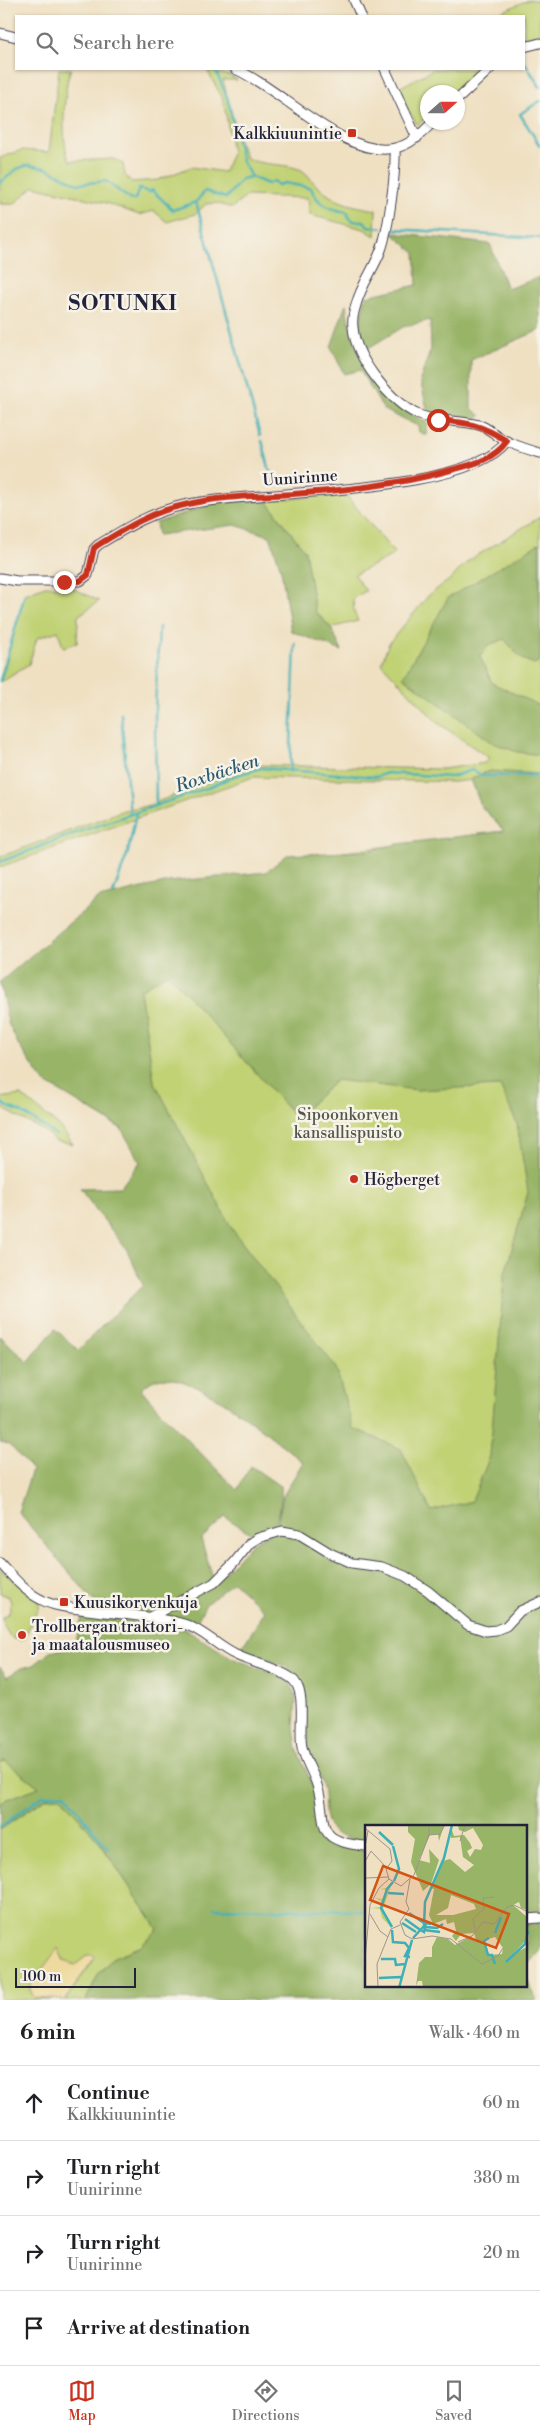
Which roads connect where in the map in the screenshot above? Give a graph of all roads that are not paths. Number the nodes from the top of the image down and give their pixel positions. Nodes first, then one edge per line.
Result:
1 (354, 0) edge
2 (361, 15) edge
3 (0, 33) edge
4 (15, 37) edge
5 (540, 43) edge
6 (525, 47) edge
7 (237, 70) edge
8 (385, 70) edge
9 (489, 70) edge
10 (465, 92) edge
11 (424, 130) edge
12 (416, 138) junction
13 (395, 148) junction
14 (507, 441) junction
15 (540, 453) edge
16 (0, 578) edge
17 (0, 1563) edge
18 (540, 1602) edge
19 (148, 1618) junction
20 (365, 1846) edge

1 - 2 street
3 - 4 street
5 - 6 street
7 - 13 street
8 - 12 street
9 - 10 street
11 - 12 street
12 - 13 street
13 - 14 street
14 - 15 street
14 - 16 street, Uunirinne
17 - 19 street
18 - 19 street
19 - 20 street

